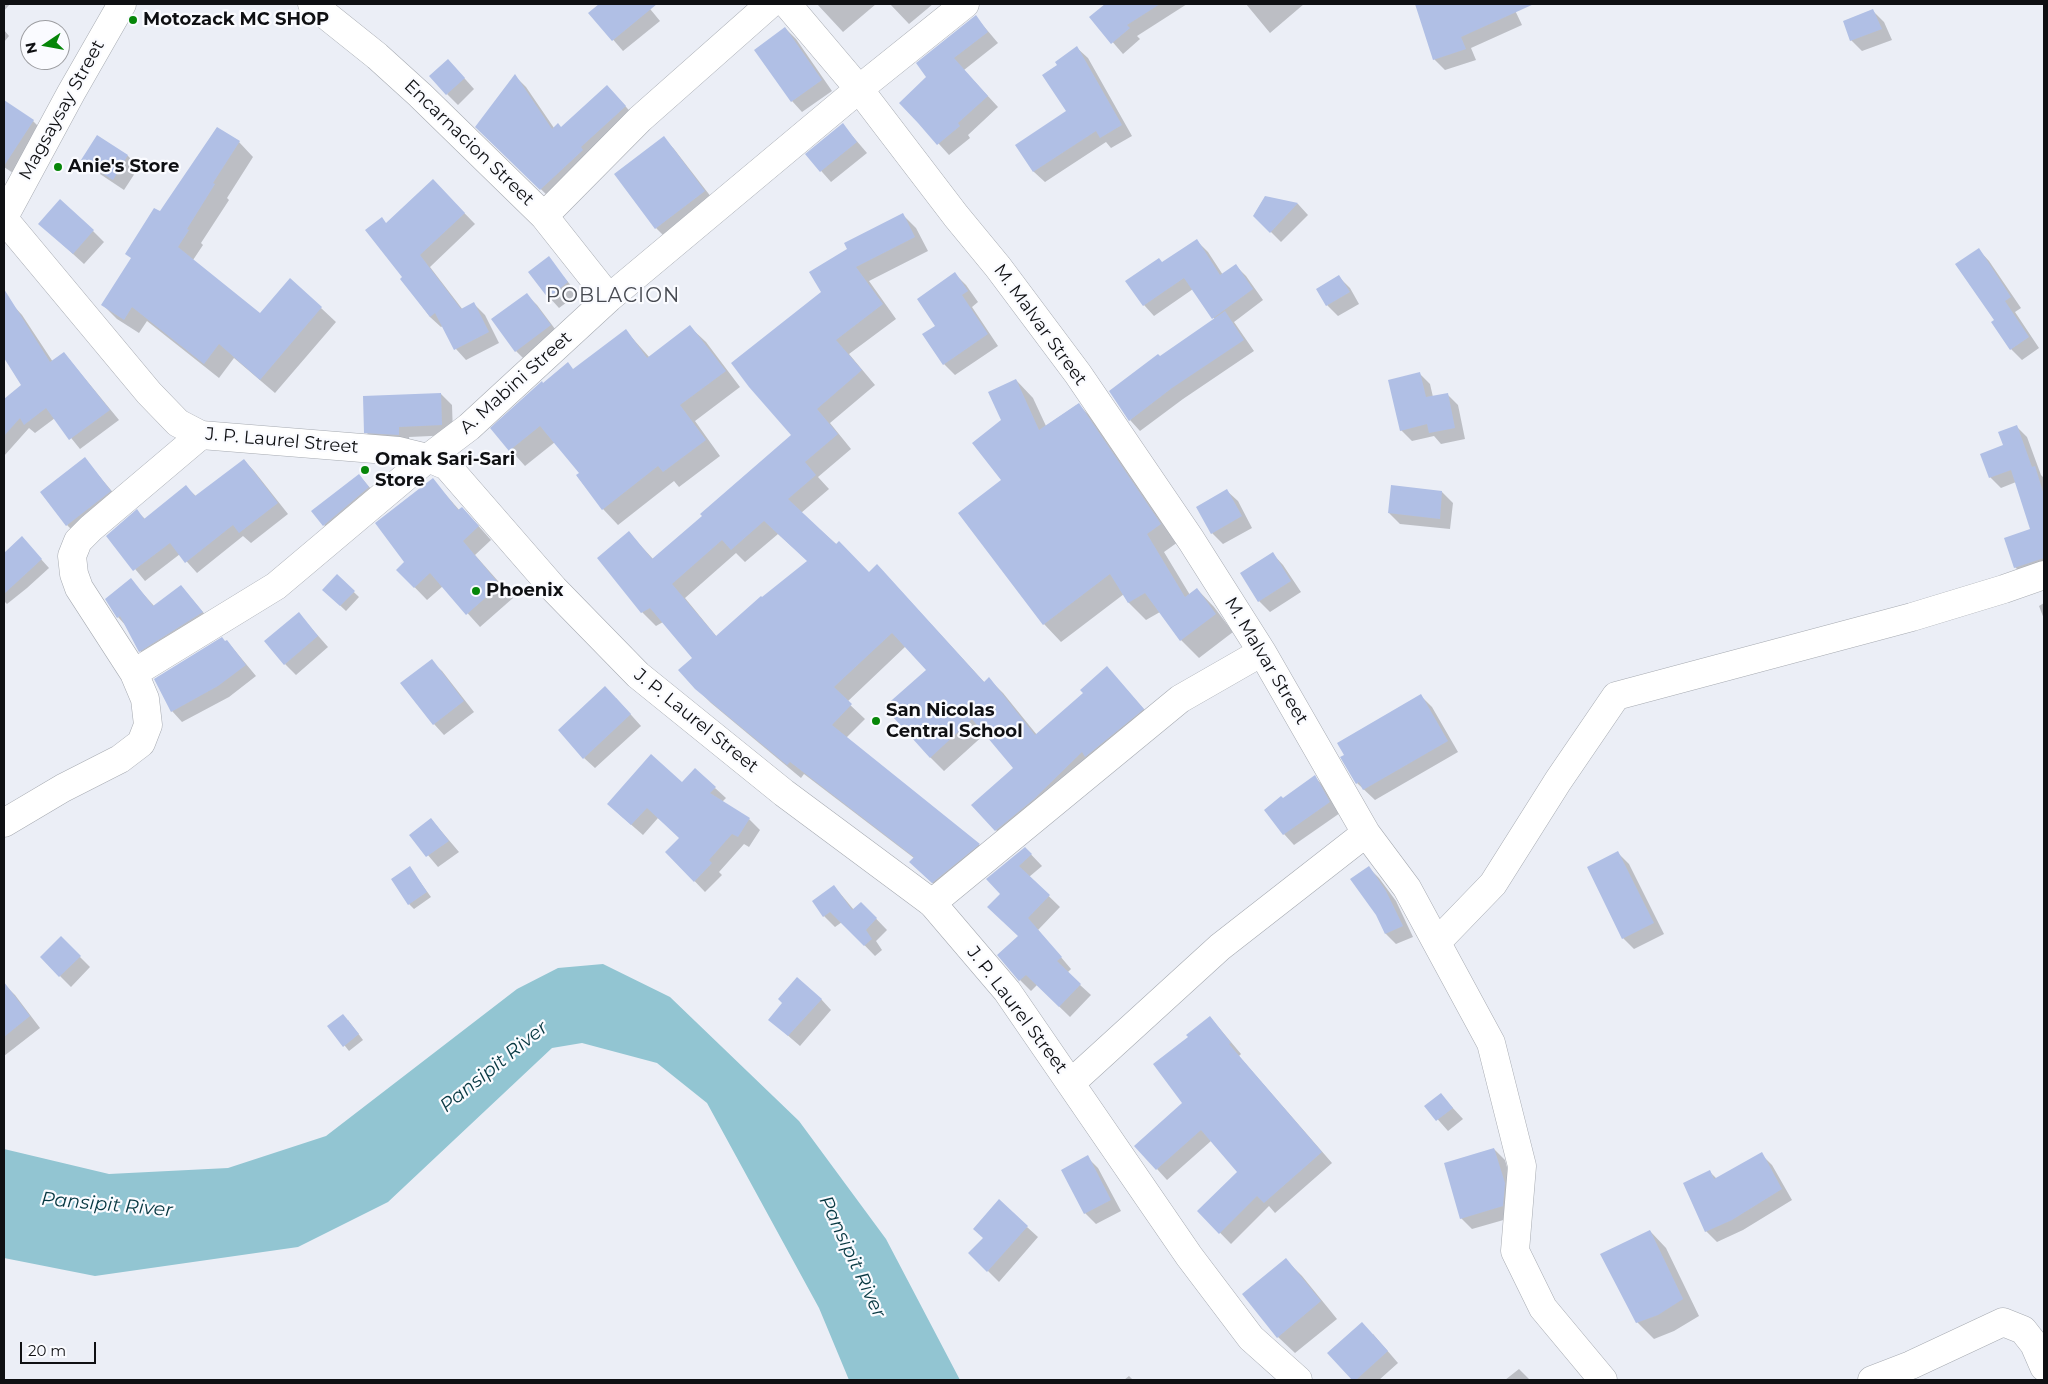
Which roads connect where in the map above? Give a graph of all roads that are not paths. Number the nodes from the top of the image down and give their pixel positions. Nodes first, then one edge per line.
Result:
1 (122, 4) edge
2 (312, 4) edge
3 (770, 4) edge
4 (787, 4) edge
5 (965, 4) edge
6 (859, 89) junction
7 (544, 216) junction
8 (4, 218) edge
9 (609, 298) junction
10 (201, 435) junction
11 (428, 458) junction
12 (2044, 575) edge
13 (1262, 652) junction
14 (134, 674) junction
15 (4, 823) edge
16 (1366, 833) junction
17 (932, 903) junction
18 (1436, 942) junction
19 (1072, 1082) junction
20 (2044, 1367) edge
21 (1298, 1380) edge
22 (1603, 1380) edge
23 (1872, 1380) edge

1 - 8 street, Magsaysay Street
2 - 7 street, Encarnacion Street
3 - 7 street
4 - 6 street, M. Malvar Street
5 - 6 street, A. Mabini Street
6 - 9 street, A. Mabini Street
6 - 13 street, M. Malvar Street
7 - 9 street, Encarnacion Street
8 - 10 street, J. P. Laurel Street
9 - 11 street, A. Mabini Street
10 - 11 street, J. P. Laurel Street
10 - 14 street
11 - 14 street, A. Mabini Street
11 - 17 street, J. P. Laurel Street
12 - 18 street
13 - 16 street, M. Malvar Street
13 - 17 street
14 - 15 street
16 - 18 street, M. Malvar Street
16 - 19 street
17 - 19 street, J. P. Laurel Street
18 - 22 street, M. Malvar Street
19 - 21 street, J. P. Laurel Street
20 - 23 street

